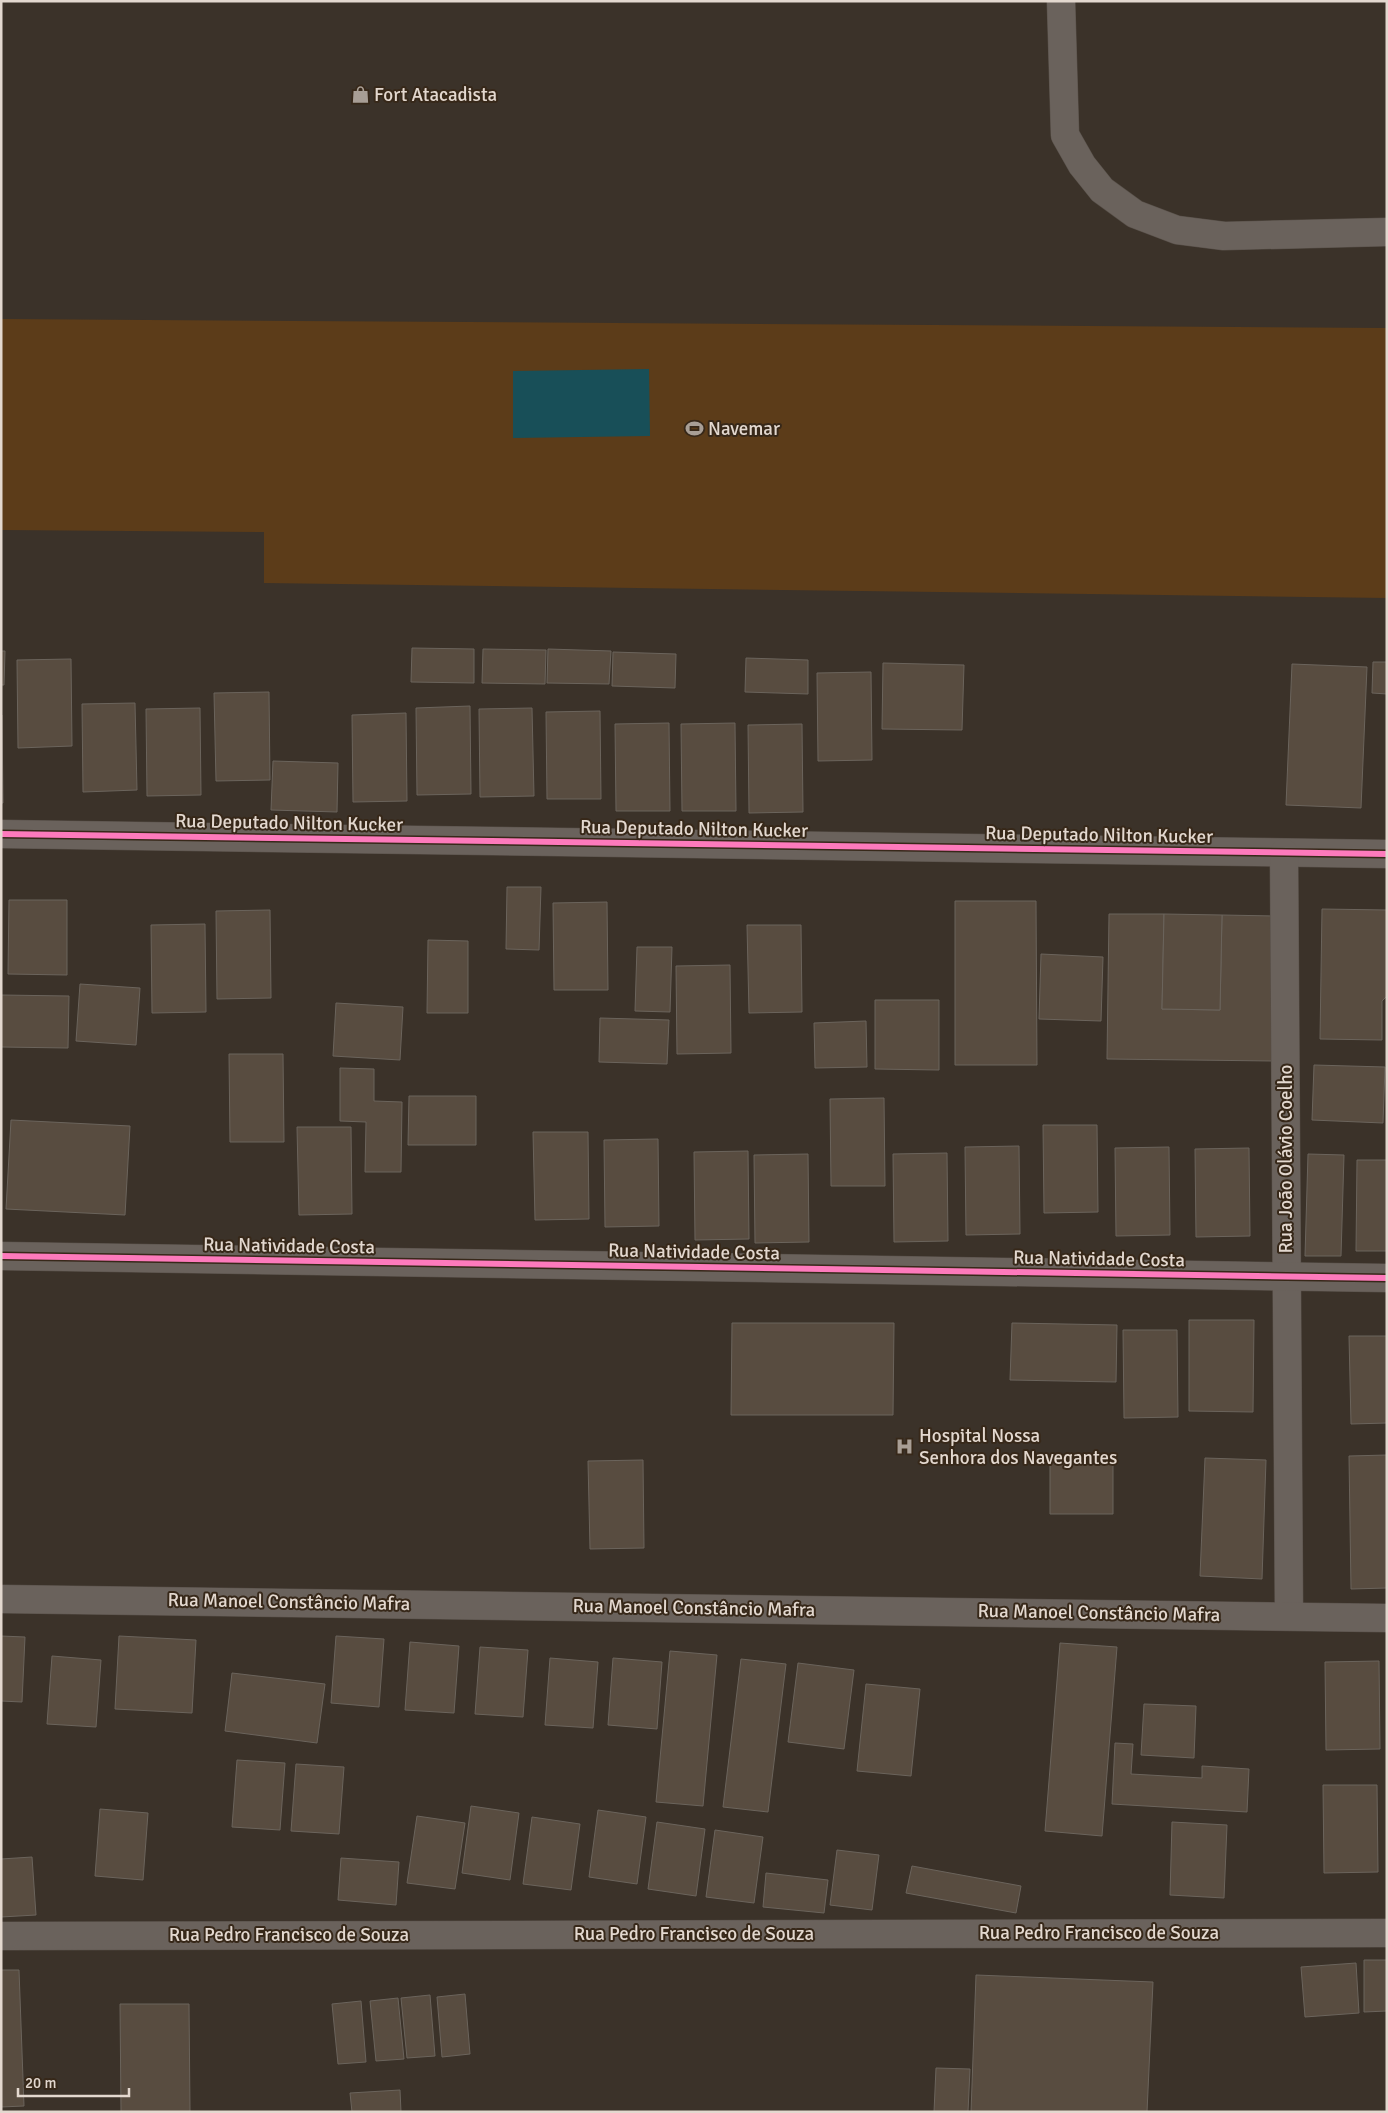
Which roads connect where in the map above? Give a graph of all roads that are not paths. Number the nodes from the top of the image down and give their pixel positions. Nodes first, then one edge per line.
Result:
1 (1061, 1) edge
2 (1387, 232) edge
3 (1, 834) edge
4 (1284, 853) junction
5 (1387, 854) edge
6 (1, 1256) edge
7 (1287, 1277) junction
8 (1387, 1278) edge
9 (1, 1598) edge
10 (1289, 1616) junction
11 (1387, 1618) edge
12 (1387, 1933) edge
13 (1, 1936) edge

1 - 2 street
3 - 4 street, Rua Deputado Nilton Kucker
4 - 5 street, Rua Deputado Nilton Kucker
4 - 7 street, Rua João Olávio Coelho
6 - 7 street, Rua Natividade Costa
7 - 8 street, Rua Natividade Costa
7 - 10 street, Rua João Olávio Coelho
9 - 10 street, Rua Manoel Constâncio Mafra
10 - 11 street, Rua Manoel Constâncio Mafra
12 - 13 street, Rua Pedro Francisco de Souza

